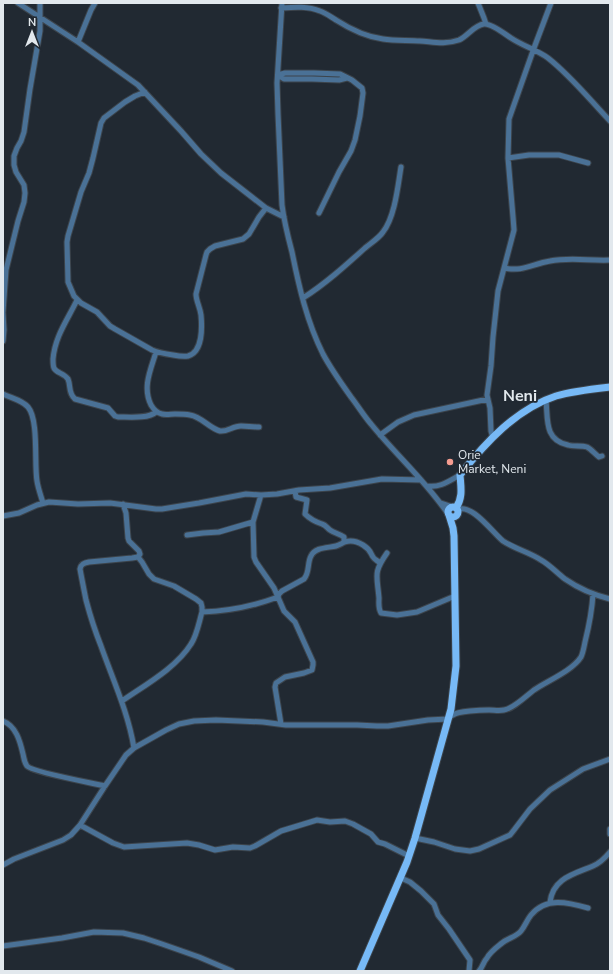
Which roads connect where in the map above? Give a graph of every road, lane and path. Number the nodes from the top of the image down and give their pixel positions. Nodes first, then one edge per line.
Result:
1 (18, 3) edge
2 (40, 3) edge
3 (95, 3) edge
4 (478, 3) edge
5 (551, 3) edge
6 (281, 6) edge
7 (40, 17) junction
8 (486, 24) junction
9 (78, 42) junction
10 (533, 50) junction
11 (278, 75) junction
12 (145, 92) junction
13 (610, 121) edge
14 (508, 158) junction
15 (588, 163) dead end
16 (401, 167) dead end
17 (266, 208) junction
18 (319, 213) dead end
19 (284, 217) junction
20 (610, 260) edge
21 (504, 268) junction
22 (303, 298) junction
23 (77, 300) junction
24 (3, 312) edge
25 (3, 341) edge
26 (156, 352) junction
27 (610, 387) edge
28 (3, 394) edge
29 (488, 399) junction
30 (546, 400) junction
31 (156, 412) junction
32 (259, 427) dead end
33 (380, 435) junction
34 (493, 438) junction
35 (602, 456) dead end
36 (460, 475) junction
37 (421, 480) junction
38 (427, 486) junction
39 (295, 491) junction
40 (261, 495) junction
41 (43, 503) junction
42 (123, 504) junction
43 (453, 512) junction
44 (3, 516) edge
45 (253, 522) junction
46 (188, 535) dead end
47 (344, 542) junction
48 (387, 553) dead end
49 (138, 557) junction
50 (380, 563) junction
51 (593, 594) junction
52 (278, 596) junction
53 (455, 596) junction
54 (610, 599) edge
55 (202, 612) junction
56 (122, 701) junction
57 (448, 719) junction
58 (3, 721) edge
59 (281, 724) junction
60 (134, 748) junction
61 (610, 759) edge
62 (105, 786) junction
63 (80, 826) junction
64 (610, 829) edge
65 (610, 834) edge
66 (415, 838) junction
67 (610, 852) edge
68 (409, 856) junction
69 (3, 865) edge
70 (401, 878) junction
71 (550, 902) junction
72 (588, 908) dead end
73 (3, 946) edge
74 (232, 971) edge
75 (360, 971) edge
76 (469, 971) edge
77 (479, 971) edge

1 - 7 street
2 - 7 street
3 - 9 street
4 - 8 street
5 - 10 street
6 - 8 street
6 - 11 street
7 - 9 street
7 - 24 street
8 - 10 street
9 - 12 street
10 - 13 street
10 - 14 street
11 - 18 street
11 - 19 street
12 - 17 street
12 - 23 street
14 - 15 street
14 - 21 street
16 - 22 street
17 - 19 street
17 - 26 street
19 - 22 street
20 - 21 street
21 - 29 street
22 - 33 street
23 - 26 street
23 - 31 street
24 - 25 street
26 - 31 street
27 - 30 main road
28 - 41 street
29 - 33 street
29 - 34 street
30 - 34 main road
30 - 35 street
31 - 32 street
33 - 37 street
34 - 36 main road
36 - 38 street
36 - 43 main road
37 - 38 street
37 - 39 street
38 - 43 street
39 - 40 street
39 - 47 street
40 - 42 street
40 - 45 street
41 - 42 street
41 - 44 street
42 - 49 street
43 - 51 street
43 - 53 main road
45 - 46 street
45 - 52 street
47 - 50 street
47 - 52 street
48 - 50 street
49 - 55 street
49 - 56 street
50 - 53 street
51 - 54 street
51 - 57 street
52 - 55 street
52 - 59 street
53 - 57 main road
55 - 56 street
56 - 60 street
57 - 59 street
57 - 66 main road
58 - 62 street
59 - 60 street
60 - 62 street
61 - 66 street
62 - 63 street
63 - 68 street
63 - 69 street
64 - 65 street
66 - 68 main road
67 - 71 street
68 - 70 main road
70 - 75 main road
70 - 76 street
71 - 72 street
71 - 77 street
73 - 74 street

